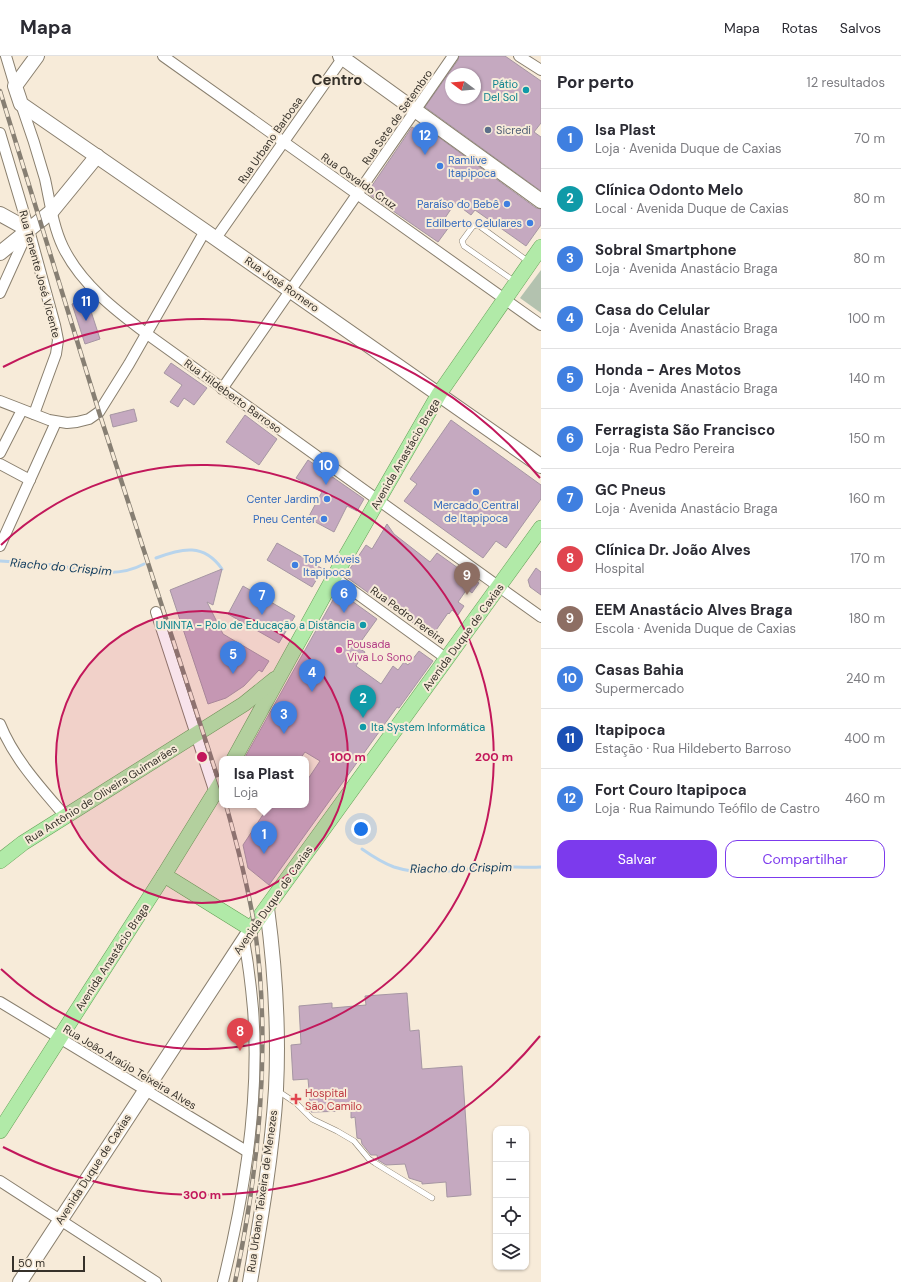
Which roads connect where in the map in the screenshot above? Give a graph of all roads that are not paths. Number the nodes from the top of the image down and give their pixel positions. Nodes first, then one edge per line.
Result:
1 (6, 56) edge
2 (37, 56) edge
3 (163, 56) edge
4 (342, 56) edge
5 (454, 56) edge
6 (520, 56) edge
7 (541, 70) edge
8 (15, 86) junction
9 (21, 104) junction
10 (416, 110) junction
11 (0, 133) edge
12 (284, 142) junction
13 (97, 156) junction
14 (357, 194) junction
15 (541, 201) edge
16 (52, 211) junction
17 (0, 214) edge
18 (29, 230) junction
19 (211, 234) junction
20 (541, 247) edge
21 (0, 253) edge
22 (530, 262) junction
23 (516, 283) junction
24 (291, 290) junction
25 (0, 293) edge
26 (505, 299) junction
27 (541, 325) edge
28 (147, 334) junction
29 (222, 388) junction
30 (439, 394) junction
31 (0, 401) edge
32 (22, 410) junction
33 (34, 414) junction
34 (56, 422) junction
35 (0, 453) edge
36 (0, 464) edge
37 (541, 466) edge
38 (30, 480) junction
39 (378, 500) junction
40 (541, 528) edge
41 (0, 546) edge
42 (334, 577) junction
43 (500, 586) junction
44 (156, 612) dead end
45 (541, 616) edge
46 (447, 659) junction
47 (284, 670) junction
48 (0, 724) edge
49 (200, 733) junction
50 (236, 756) edge
51 (219, 787) edge
52 (65, 816) junction
53 (0, 860) edge
54 (164, 875) junction
55 (266, 908) junction
56 (248, 934) junction
57 (0, 1002) edge
58 (60, 1038) junction
59 (276, 1089) junction
60 (145, 1090) junction
61 (0, 1132) edge
62 (248, 1152) junction
63 (0, 1181) edge
64 (432, 1198) dead end
65 (60, 1220) junction
66 (20, 1282) edge
67 (156, 1282) edge
68 (223, 1282) edge
69 (250, 1282) edge

1 - 8 street
2 - 8 street
3 - 12 street, Rua Osvaldo Cruz
4 - 10 street
4 - 12 street, Rua Urbano Barbosa
5 - 10 street, Rua Sete de Setembro
6 - 7 street
8 - 9 street
9 - 13 street, Rua José Romero
9 - 16 street, Rua Hildeberto Barroso
10 - 14 street, Rua Sete de Setembro
10 - 15 street
11 - 18 street, Rua Tenente José Vicente
12 - 14 street, Rua Osvaldo Cruz
12 - 19 street, Rua Urbano Barbosa
13 - 16 street
13 - 19 street, Rua José Romero
14 - 24 street, Rua Sete de Setembro
14 - 26 street, Rua Osvaldo Cruz
16 - 18 street
16 - 28 street, Rua Hildeberto Barroso
17 - 18 street
18 - 21 street
18 - 25 street
18 - 33 street, Rua Tenente José Vicente
19 - 24 street, Rua José Romero
19 - 28 street, Rua Urbano Barbosa
20 - 22 main road, Avenida Anastácio Braga
22 - 23 main road, Avenida Anastácio Braga
22 - 23 lane
23 - 26 main road, Avenida Anastácio Braga
24 - 29 street, Rua Sete de Setembro
24 - 30 street, Rua José Romero
26 - 27 street, Rua Osvaldo Cruz
26 - 30 main road, Avenida Anastácio Braga
28 - 29 street, Rua Hildeberto Barroso
28 - 34 street, Rua Urbano Barbosa
29 - 39 street, Rua Hildeberto Barroso
30 - 37 street, Rua José Romero
30 - 39 main road, Avenida Anastácio Braga
31 - 32 street
32 - 33 street
32 - 35 street
33 - 34 street
34 - 38 street
36 - 38 street
38 - 41 street
39 - 42 main road, Avenida Anastácio Braga
39 - 43 street, Rua Hildeberto Barroso
40 - 43 main road, Avenida Duque de Caxias
42 - 46 street, Rua Pedro Pereira
42 - 47 main road, Avenida Anastácio Braga
43 - 45 street, Rua Hildeberto Barroso
43 - 46 main road, Avenida Duque de Caxias
44 - 49 street
46 - 55 main road, Avenida Duque de Caxias
47 - 49 main road, Avenida Anastácio Braga
47 - 50 main road, Avenida Anastácio Braga
48 - 52 street
49 - 51 street
49 - 52 main road, Rua Antônio de Oliveira Guimarães
51 - 54 main road, Avenida Anastácio Braga
52 - 53 main road, Rua Antônio de Oliveira Guimarães
54 - 56 main road
54 - 58 main road, Avenida Anastácio Braga
55 - 56 main road, Avenida Duque de Caxias
55 - 59 street, Rua Urbano Teixeira de Menezes
56 - 60 street, Avenida Duque de Caxias
56 - 62 street, Rua Urbano Teixeira de Menezes
57 - 58 street, Rua João Araújo Teixeira Alves
58 - 60 street, Rua João Araújo Teixeira Alves
58 - 61 main road, Avenida Anastácio Braga
59 - 64 lane
59 - 69 street, Rua Urbano Teixeira de Menezes
60 - 62 street, Rua João Araújo Teixeira Alves
60 - 65 street, Avenida Duque de Caxias
62 - 68 street, Rua Urbano Teixeira de Menezes
63 - 65 street
65 - 66 street, Avenida Duque de Caxias
65 - 67 street

